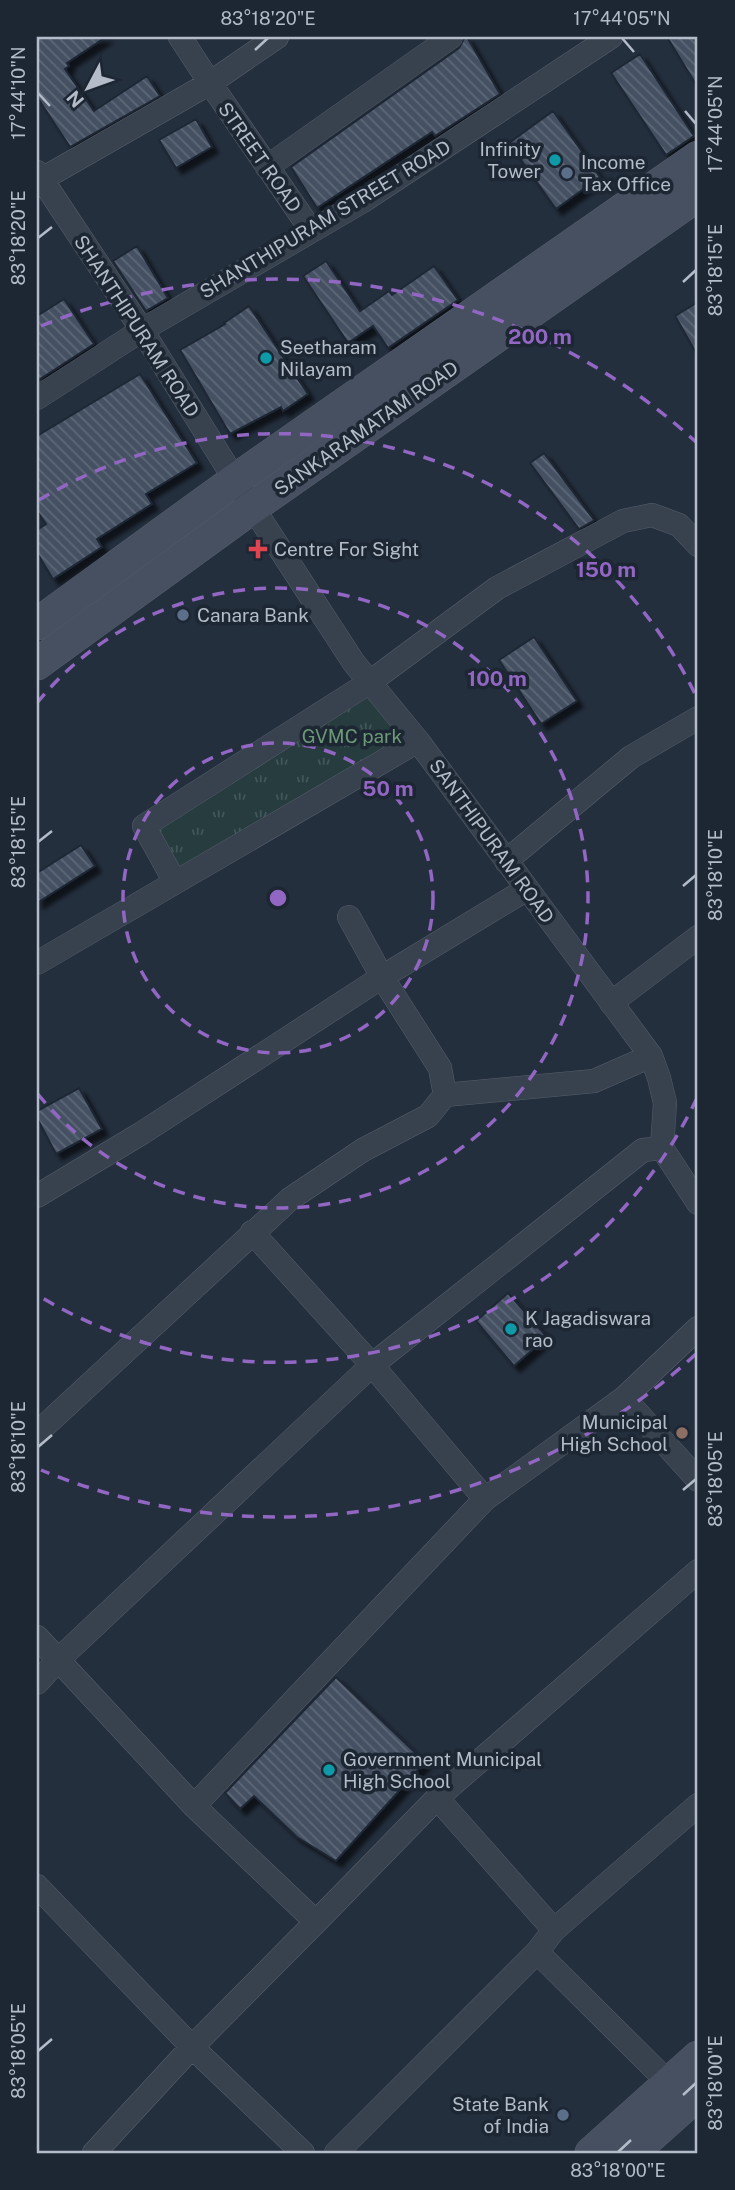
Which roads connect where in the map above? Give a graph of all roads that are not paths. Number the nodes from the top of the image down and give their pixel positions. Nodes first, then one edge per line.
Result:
1 (180, 37) edge
2 (277, 37) edge
3 (451, 37) edge
4 (611, 37) edge
5 (209, 83) junction
6 (267, 167) junction
7 (694, 168) edge
8 (38, 178) edge
9 (698, 195) edge
10 (311, 230) junction
11 (142, 330) junction
12 (37, 398) edge
13 (235, 480) junction
14 (253, 507) junction
15 (698, 545) edge
16 (39, 618) edge
17 (37, 664) edge
18 (370, 682) junction
19 (698, 718) edge
20 (418, 741) junction
21 (506, 861) junction
22 (175, 882) junction
23 (527, 889) junction
24 (349, 917) dead end
25 (698, 937) edge
26 (37, 963) edge
27 (382, 977) junction
28 (611, 1003) junction
29 (651, 1056) junction
30 (445, 1094) junction
31 (662, 1147) junction
32 (37, 1196) edge
33 (698, 1203) edge
34 (252, 1232) junction
35 (698, 1328) edge
36 (372, 1365) junction
37 (624, 1398) junction
38 (37, 1433) edge
39 (698, 1480) edge
40 (485, 1499) junction
41 (698, 1571) edge
42 (37, 1637) edge
43 (58, 1660) junction
44 (37, 1683) edge
45 (437, 1798) junction
46 (698, 1805) edge
47 (194, 1806) junction
48 (37, 1886) edge
49 (316, 1922) junction
50 (554, 1930) junction
51 (537, 1952) junction
52 (192, 2047) junction
53 (698, 2057) edge
54 (690, 2094) edge
55 (94, 2153) edge
56 (303, 2153) edge
57 (336, 2153) edge
58 (591, 2153) edge
59 (632, 2153) edge

1 - 5 street, STREET ROAD
2 - 5 street, STREET ROAD
3 - 6 street
4 - 10 street, SHANTHIPURAM STREET ROAD
5 - 6 street, STREET ROAD
5 - 8 street, STREET ROAD
6 - 10 street, STREET ROAD
7 - 13 main road, SANKARAMATAM ROAD
8 - 11 street, SHANTHIPURAM ROAD
9 - 14 main road, SANKARAMATAM ROAD
10 - 11 street, SHANTHIPURAM STREET ROAD
11 - 12 street, SHANTHIPURAM STREET ROAD
11 - 13 street, SHANTHIPURAM ROAD
13 - 14 street, SHANTHIPURAM ROAD
13 - 16 main road, SANKARAMATAM ROAD
14 - 17 main road, SANKARAMATAM ROAD
14 - 18 street, SANTHIPURAM ROAD
15 - 18 street
18 - 20 street, SANTHIPURAM ROAD
18 - 22 street
19 - 21 street
20 - 21 street, SANTHIPURAM ROAD
20 - 22 street
21 - 23 street, SANTHIPURAM ROAD
22 - 26 street
23 - 27 street
23 - 28 street, SANTHIPURAM ROAD
24 - 27 street
25 - 28 street
27 - 30 street
27 - 32 street
28 - 29 street, SANTHIPURAM ROAD
29 - 30 street
29 - 31 street, SANTHIPURAM ROAD
30 - 34 street
31 - 33 street
31 - 36 street
34 - 36 street
34 - 38 street
35 - 37 street
36 - 40 street
36 - 43 street
37 - 39 street
37 - 40 street
40 - 47 street
41 - 45 street
42 - 43 street
43 - 44 street
43 - 47 street
45 - 49 street
45 - 50 street
46 - 50 street
47 - 49 street
48 - 52 street
49 - 52 street
50 - 51 street
51 - 54 street
51 - 57 street
52 - 55 street
52 - 56 street
53 - 54 main road
54 - 58 main road
54 - 59 main road

